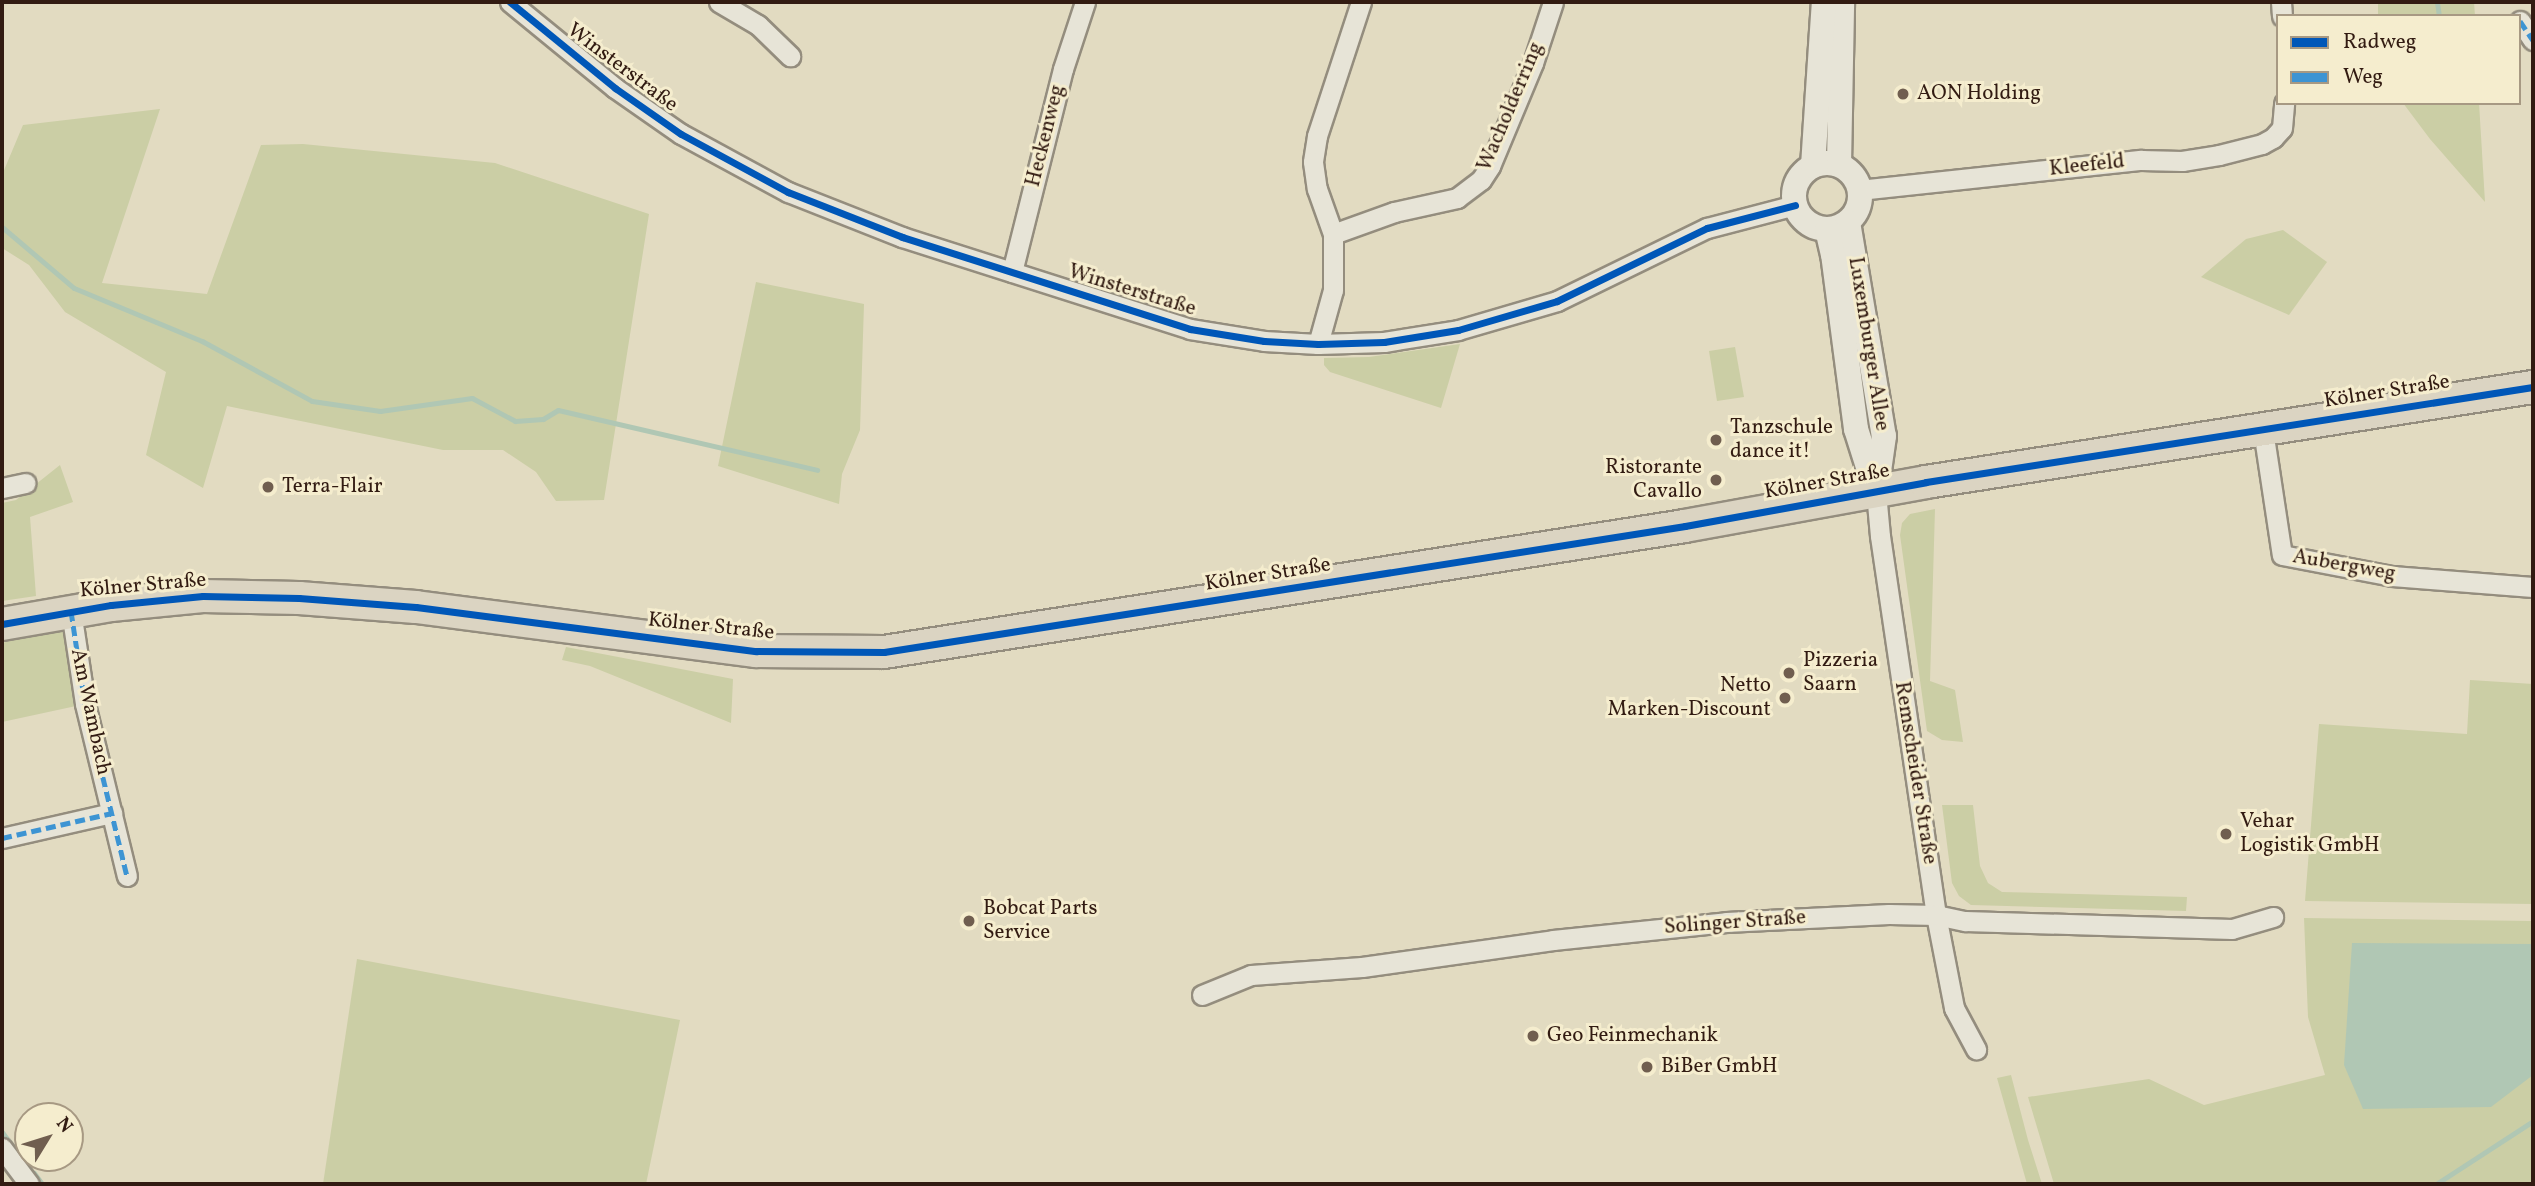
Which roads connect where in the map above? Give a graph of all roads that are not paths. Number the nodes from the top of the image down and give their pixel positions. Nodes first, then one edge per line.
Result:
1 (510, 2) edge
2 (719, 2) edge
3 (1085, 2) edge
4 (1361, 2) edge
5 (1553, 2) edge
6 (1824, 2) edge
7 (1842, 2) edge
8 (2533, 7) edge
9 (2521, 20) edge
10 (2521, 22) edge
11 (2533, 40) edge
12 (790, 56) dead end
13 (2284, 105) edge
14 (1839, 165) junction
15 (1813, 166) junction
16 (1859, 190) junction
17 (1794, 205) junction
18 (1837, 226) junction
19 (1332, 234) junction
20 (1012, 272) junction
21 (1318, 344) junction
22 (2533, 387) edge
23 (2263, 430) junction
24 (25, 483) dead end
25 (2, 488) edge
26 (1876, 492) junction
27 (2533, 587) edge
28 (71, 611) junction
29 (2, 624) edge
30 (112, 813) junction
31 (2, 838) edge
32 (127, 876) dead end
33 (1936, 915) junction
34 (2273, 917) dead end
35 (1202, 995) dead end
36 (1976, 1049) dead end
37 (2, 1148) edge
38 (29, 1184) edge

1 - 20 street, Winsterstraße
2 - 12 street
3 - 20 street, Heckenweg
4 - 19 street
5 - 19 street, Wacholderring
6 - 15 street
7 - 14 street
8 - 9 street
10 - 11 street
13 - 16 street, Kleefeld
14 - 15 street
14 - 16 street
15 - 17 street
16 - 18 street, Luxemburger Allee
17 - 18 street
17 - 21 street, Winsterstraße
18 - 26 street, Luxemburger Allee
19 - 21 street
20 - 21 street, Winsterstraße
22 - 23 main road, Kölner Straße
23 - 26 main road, Kölner Straße
23 - 27 street, Aubergweg
24 - 25 street
26 - 28 main road, Kölner Straße
26 - 33 street, Remscheider Straße
28 - 29 main road, Kölner Straße
28 - 30 street, Am Wambach
30 - 31 street
30 - 32 street, Am Wambach
33 - 34 street, Solinger Straße
33 - 35 street, Solinger Straße
33 - 36 street, Remscheider Straße
37 - 38 street

